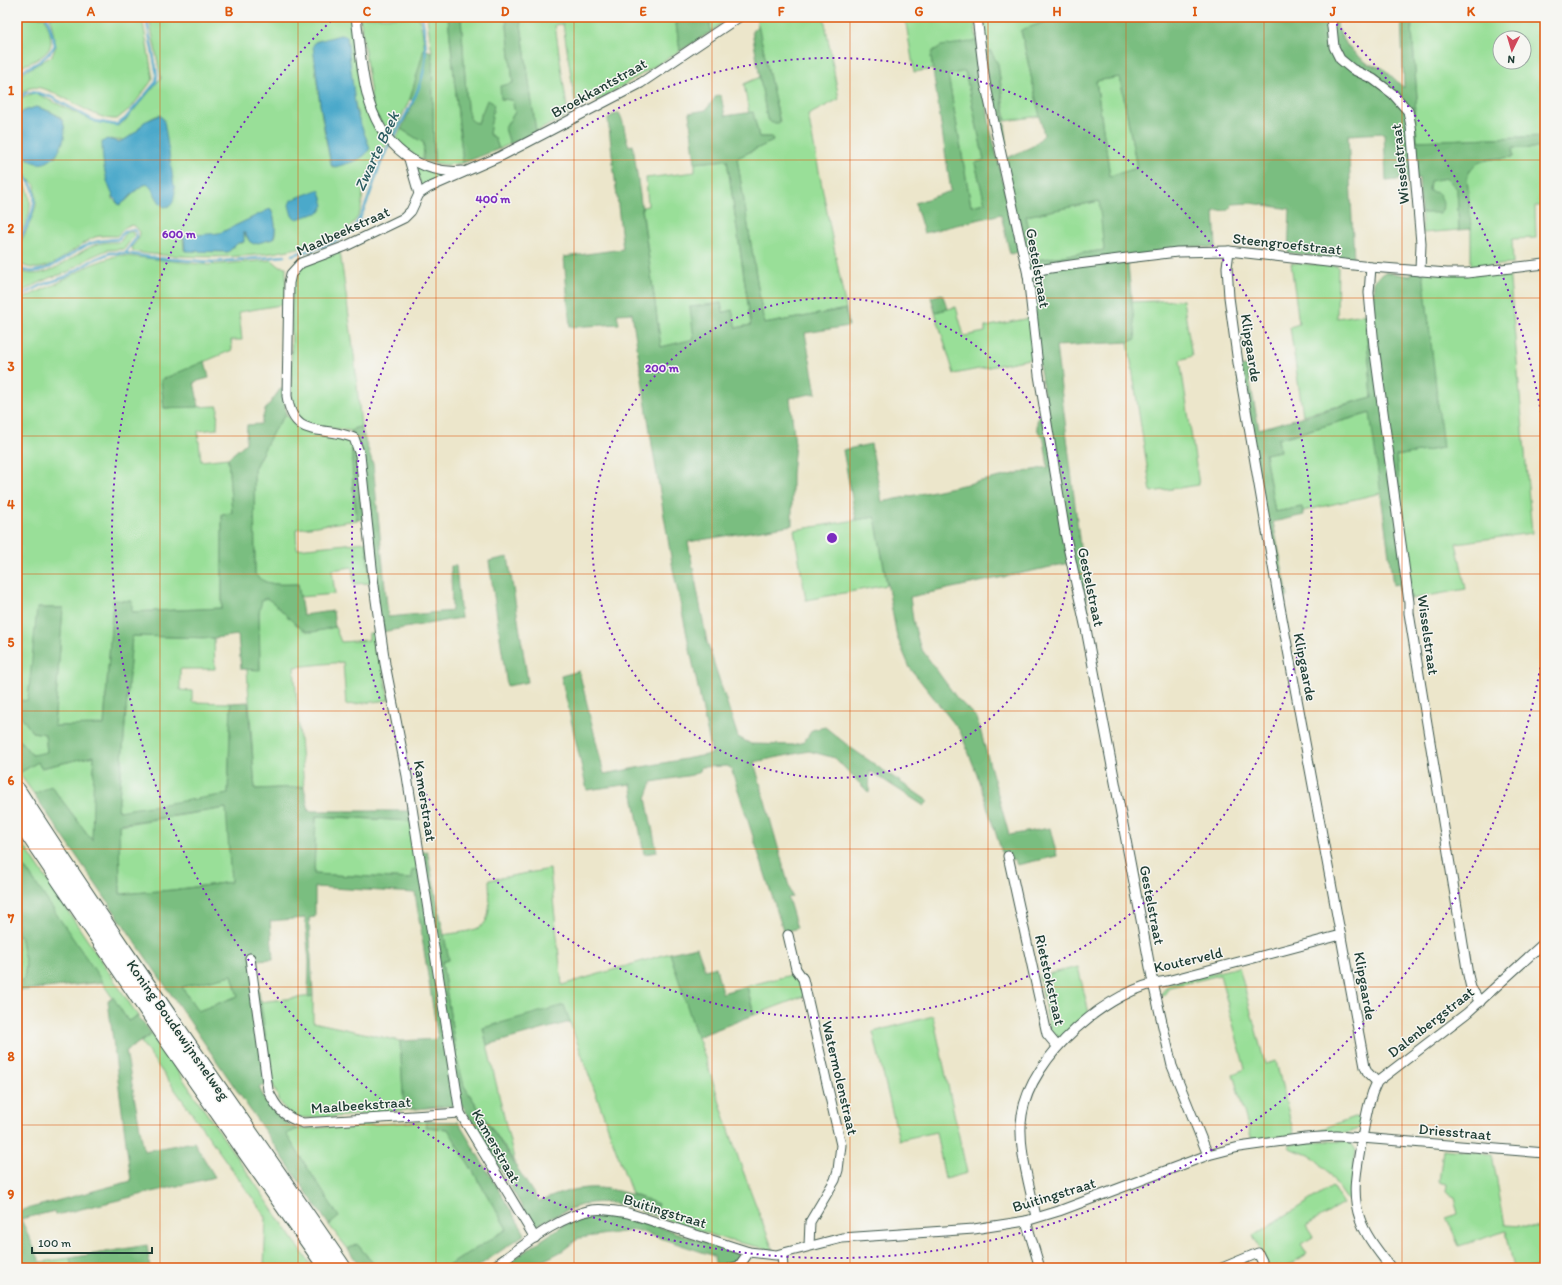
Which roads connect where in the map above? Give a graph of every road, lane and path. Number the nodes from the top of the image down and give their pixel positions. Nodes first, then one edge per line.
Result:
1 (356, 17) edge
2 (739, 17) edge
3 (977, 17) edge
4 (1331, 17) edge
5 (409, 158) junction
6 (465, 171) junction
7 (419, 194) junction
8 (1229, 251) junction
9 (1545, 264) edge
10 (1371, 267) junction
11 (1420, 271) junction
12 (1028, 275) junction
13 (287, 396) joint
14 (17, 790) edge
15 (17, 817) edge
16 (1008, 856) dead end
17 (788, 935) dead end
18 (1342, 935) junction
19 (1545, 942) edge
20 (250, 958) dead end
21 (1153, 982) junction
22 (1480, 1002) junction
23 (1057, 1046) junction
24 (1377, 1082) junction
25 (460, 1113) junction
26 (1362, 1138) junction
27 (1545, 1153) edge
28 (1208, 1155) junction
29 (1036, 1217) junction
30 (1026, 1221) junction
31 (535, 1238) junction
32 (809, 1246) junction
33 (750, 1252) junction
34 (782, 1254) junction
35 (1262, 1261) dead end
36 (327, 1268) edge
37 (343, 1268) edge
38 (492, 1268) edge
39 (731, 1268) edge
40 (783, 1268) edge
41 (1040, 1268) edge
42 (1222, 1268) edge
43 (1391, 1268) edge

1 - 5 street
2 - 6 street, Broekkantstraat
3 - 12 street, Gestelstraat
4 - 11 street, Wisselstraat
5 - 6 street, Broekkantstraat
5 - 7 street
6 - 7 street, Broekkantstraat
7 - 13 street, Maalbeekstraat
8 - 10 street, Steengroefstraat
8 - 12 street, Steengroefstraat
8 - 18 street, Klipgaarde
9 - 11 street, Steengroefstraat
10 - 11 street, Steengroefstraat
10 - 22 street, Wisselstraat
12 - 21 street, Gestelstraat
13 - 25 street, Kamerstraat
14 - 37 highway, Koning Boudewijnsnelweg
15 - 36 highway, Koning Boudewijnsnelweg
16 - 23 street, Rietstokstraat
17 - 32 street, Watermolenstraat
18 - 21 street, Kouterveld
18 - 24 street, Klipgaarde
19 - 22 street, Dalenbergstraat
20 - 25 street, Maalbeekstraat
21 - 23 street, Kouterveld
21 - 28 street, Gestelstraat
22 - 24 street, Dalenbergstraat
23 - 29 street, Rietstokstraat
24 - 26 street, Dalenbergstraat
25 - 31 street, Kamerstraat
26 - 27 street, Driesstraat
26 - 28 street, Buitingstraat
26 - 43 street, Dalenbergstraat
28 - 29 street, Buitingstraat
29 - 30 street, Buitingstraat
30 - 32 street, Buitingstraat
30 - 41 street
31 - 33 street, Buitingstraat
31 - 38 street, Buitingstraat
32 - 34 street, Buitingstraat
33 - 34 street, Buitingstraat
33 - 39 street
34 - 40 street
35 - 42 street

